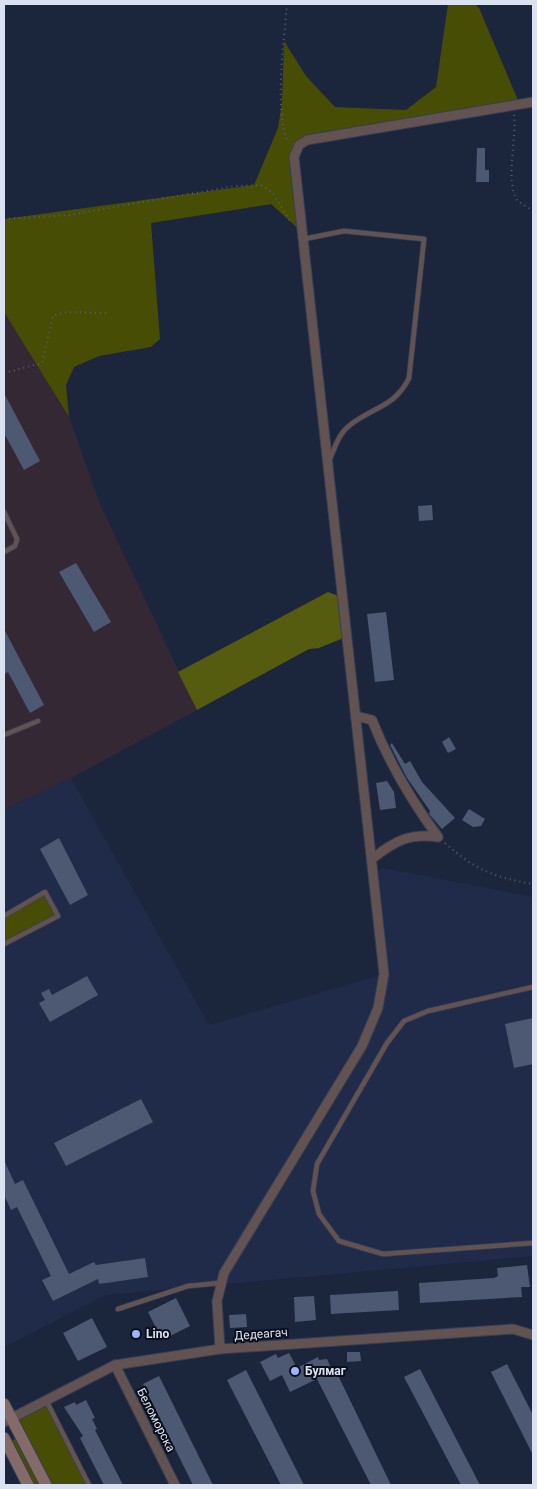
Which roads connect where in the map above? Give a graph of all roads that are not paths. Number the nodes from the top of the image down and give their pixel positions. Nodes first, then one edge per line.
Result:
1 (533, 102) edge
2 (304, 236) junction
3 (327, 467) junction
4 (4, 512) edge
5 (4, 552) edge
6 (356, 716) junction
7 (38, 721) dead end
8 (4, 735) edge
9 (373, 858) junction
10 (4, 916) edge
11 (4, 944) edge
12 (533, 986) edge
13 (533, 1243) edge
14 (220, 1283) junction
15 (118, 1309) dead end
16 (533, 1336) edge
17 (220, 1349) junction
18 (115, 1365) junction
19 (46, 1400) junction
20 (4, 1404) edge
21 (7, 1420) edge
22 (4, 1438) edge
23 (28, 1485) edge
24 (46, 1485) edge
25 (89, 1485) edge
26 (175, 1485) edge

1 - 2 street
2 - 3 street
2 - 3 lane
3 - 6 street
4 - 5 lane
6 - 9 street
6 - 9 street
7 - 8 lane
9 - 14 street
10 - 11 lane
12 - 13 lane
14 - 15 lane
14 - 17 street
16 - 17 street, Дедеагач
17 - 18 street, Дедеагач
18 - 19 street, Дедеагач
18 - 26 street, Беломорска
19 - 21 street, Дедеагач
19 - 25 lane
20 - 21 main road
21 - 24 main road
22 - 23 main road

